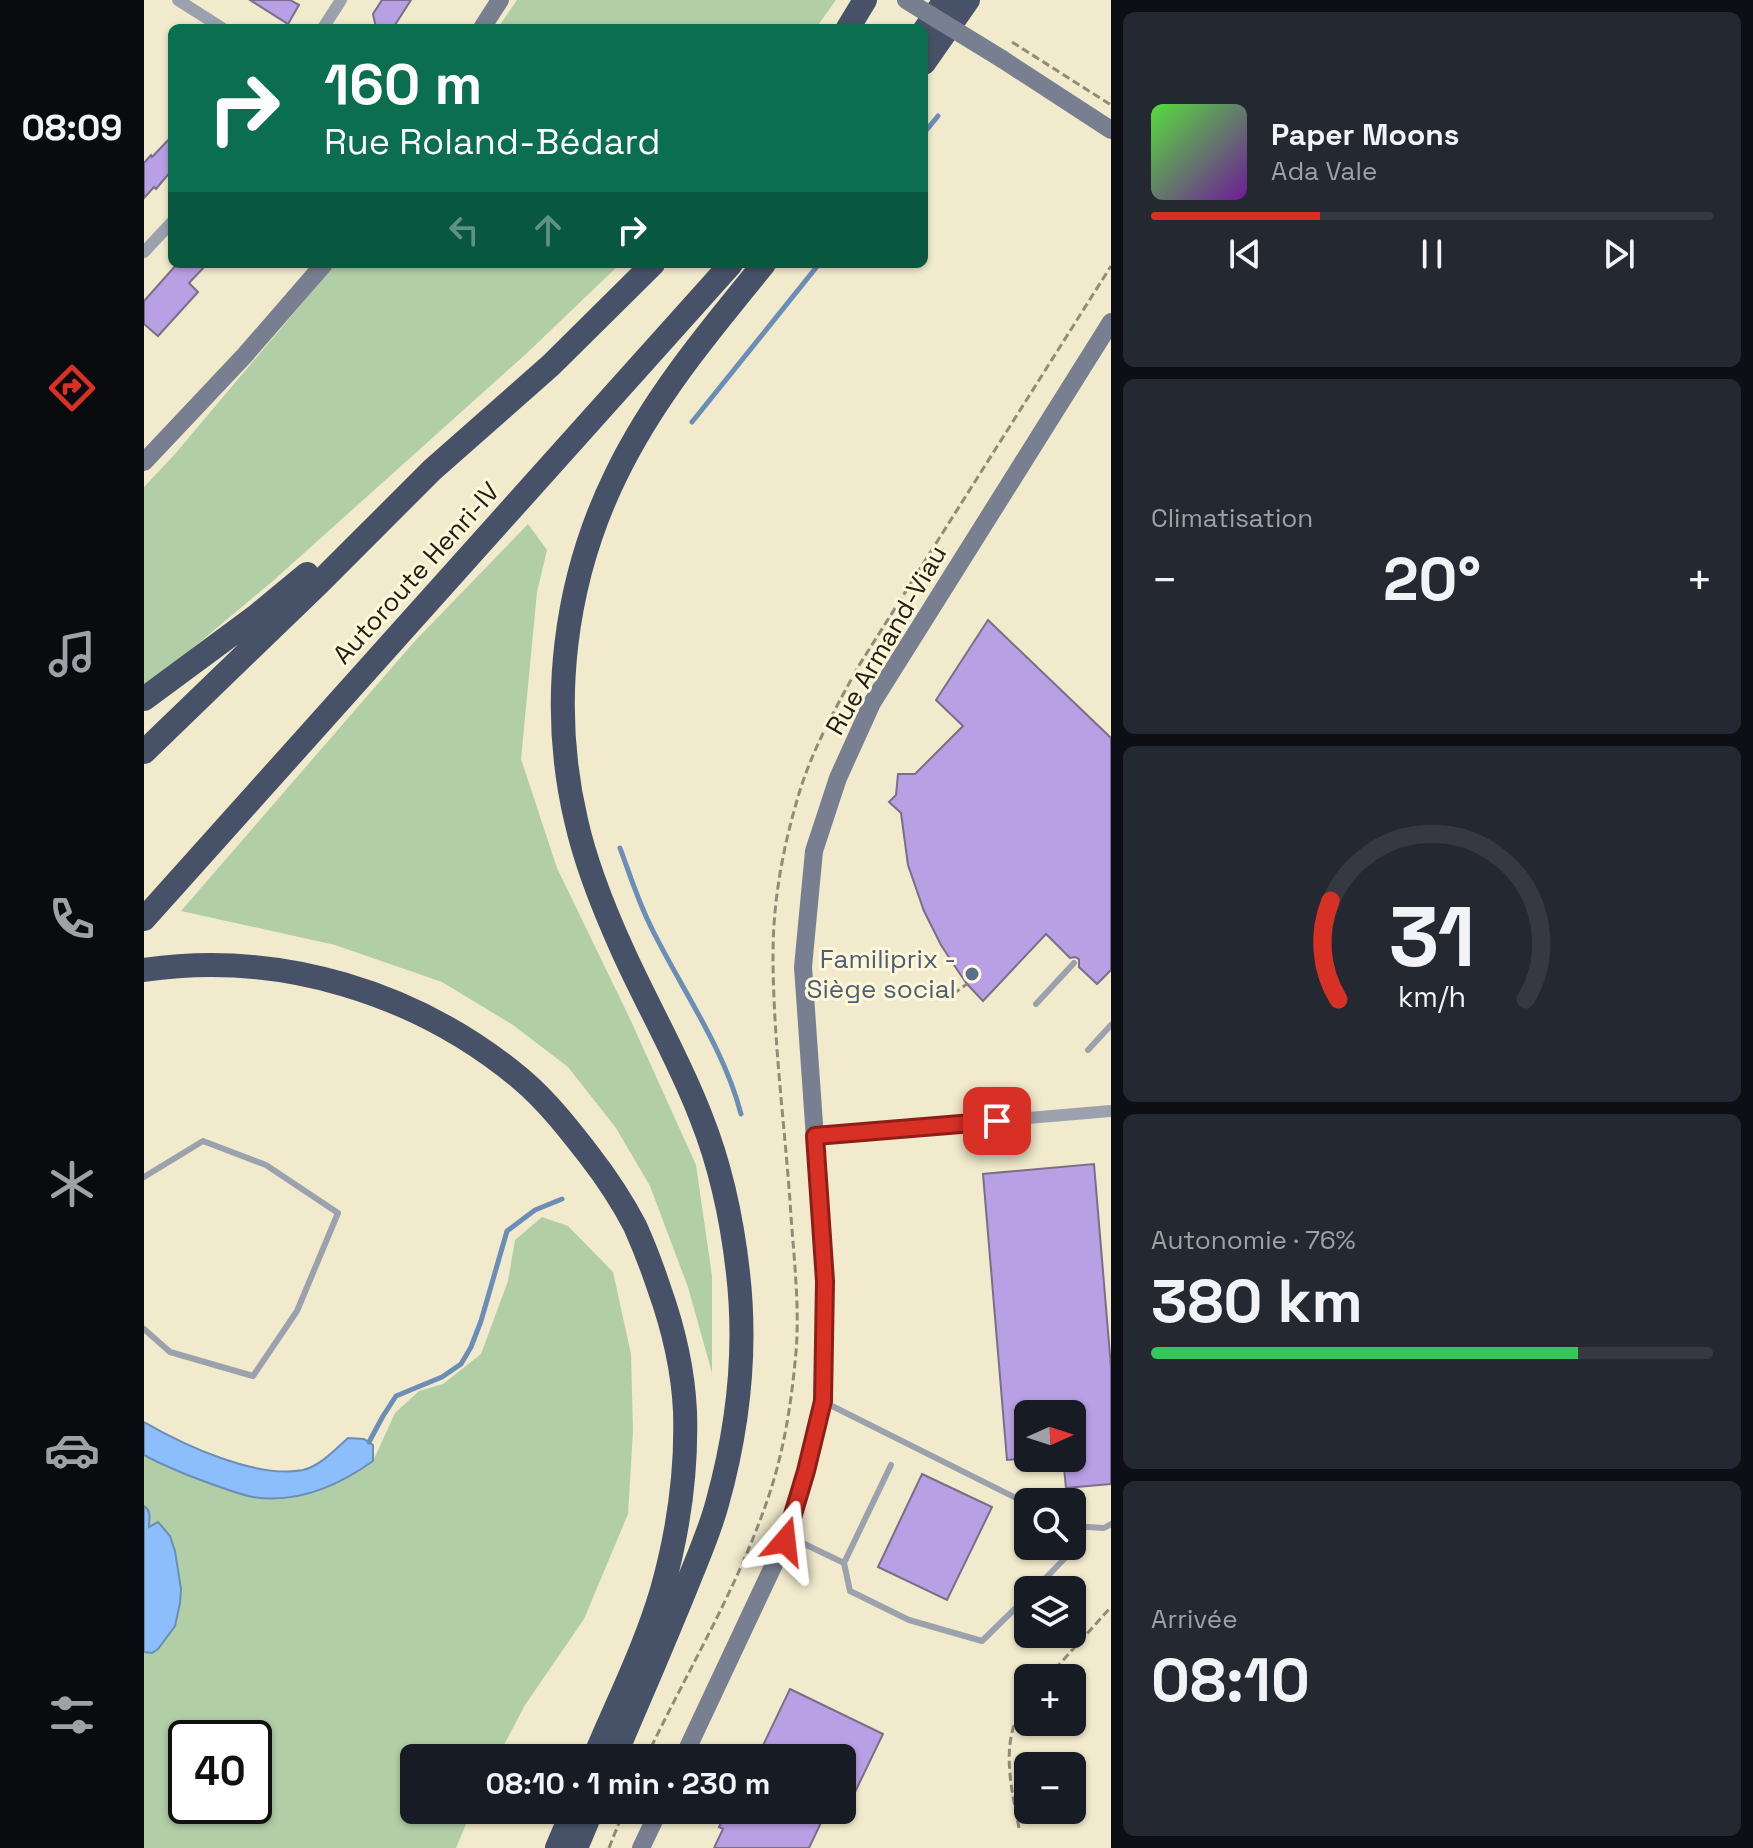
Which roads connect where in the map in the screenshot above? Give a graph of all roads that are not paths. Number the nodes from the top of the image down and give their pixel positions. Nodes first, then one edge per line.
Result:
1 (178, 0) edge
2 (341, 0) edge
3 (500, 0) edge
4 (865, 0) edge
5 (906, 0) edge
6 (945, 0) edge
7 (968, 0) edge
8 (216, 24) edge
9 (326, 24) edge
10 (485, 24) edge
11 (850, 24) edge
12 (928, 25) edge
13 (928, 57) edge
14 (1111, 130) edge
15 (168, 226) edge
16 (144, 252) edge
17 (321, 268) edge
18 (649, 268) edge
19 (727, 268) edge
20 (761, 268) edge
21 (1111, 322) edge
22 (144, 462) edge
23 (432, 470) junction
24 (144, 699) edge
25 (144, 752) edge
26 (144, 919) edge
27 (1074, 963) dead end
28 (144, 970) edge
29 (1036, 1004) dead end
30 (1111, 1025) edge
31 (1088, 1050) dead end
32 (1111, 1111) edge
33 (815, 1136) junction
34 (144, 1177) edge
35 (144, 1329) edge
36 (823, 1401) junction
37 (891, 1465) dead end
38 (1014, 1497) edge
39 (1111, 1524) edge
40 (1086, 1527) edge
41 (786, 1536) junction
42 (1063, 1560) edge
43 (844, 1563) junction
44 (1048, 1576) edge
45 (1014, 1610) edge
46 (600, 1744) edge
47 (620, 1744) edge
48 (689, 1744) edge
49 (567, 1824) edge
50 (586, 1824) edge
51 (652, 1824) edge
52 (557, 1848) edge
53 (576, 1848) edge
54 (641, 1848) edge

1 - 8 street
2 - 9 street
3 - 10 street
4 - 11 highway
5 - 14 street, bridge
6 - 12 highway
7 - 13 highway
15 - 16 street
17 - 22 street
18 - 23 highway, Autoroute Henri-IV
19 - 26 highway, Autoroute Henri-IV
20 - 47 highway
21 - 33 street, Rue Armand-Viau
23 - 24 highway
23 - 25 highway, Autoroute Henri-IV
27 - 29 lane
28 - 46 highway
30 - 31 lane
32 - 33 street
33 - 36 street, Rue Armand-Viau
34 - 35 lane
36 - 38 lane
36 - 41 street, Rue Armand-Viau
37 - 43 lane
39 - 40 lane
41 - 43 lane
41 - 48 street, Rue Armand-Viau
42 - 44 lane
43 - 45 lane
49 - 52 highway
50 - 53 highway
51 - 54 street

